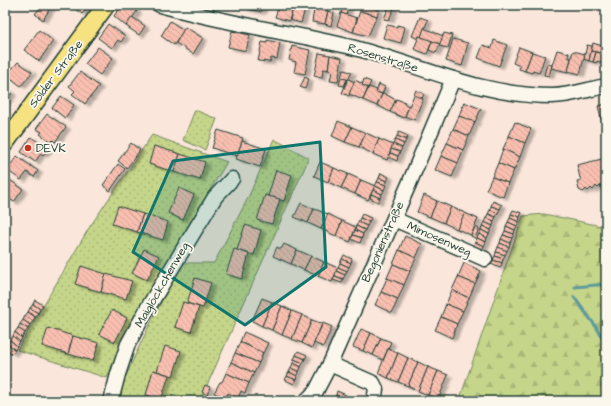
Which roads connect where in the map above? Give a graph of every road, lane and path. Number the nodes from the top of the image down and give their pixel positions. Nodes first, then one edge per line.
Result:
1 (106, 5) edge
2 (160, 5) edge
3 (453, 79) junction
4 (606, 86) edge
5 (5, 143) edge
6 (232, 179) dead end
7 (394, 219) junction
8 (485, 259) dead end
9 (330, 364) junction
10 (111, 401) edge
11 (306, 401) edge
12 (374, 401) edge

1 - 5 main road, Sölder Straße
2 - 3 street, Rosenstraße
3 - 4 street, Rosenstraße
3 - 7 street, Begonienstraße
6 - 10 street, Maiglöckchenweg
7 - 8 street, Mimosenweg
7 - 9 street, Begonienstraße
9 - 11 street, Begonienstraße
9 - 12 street

